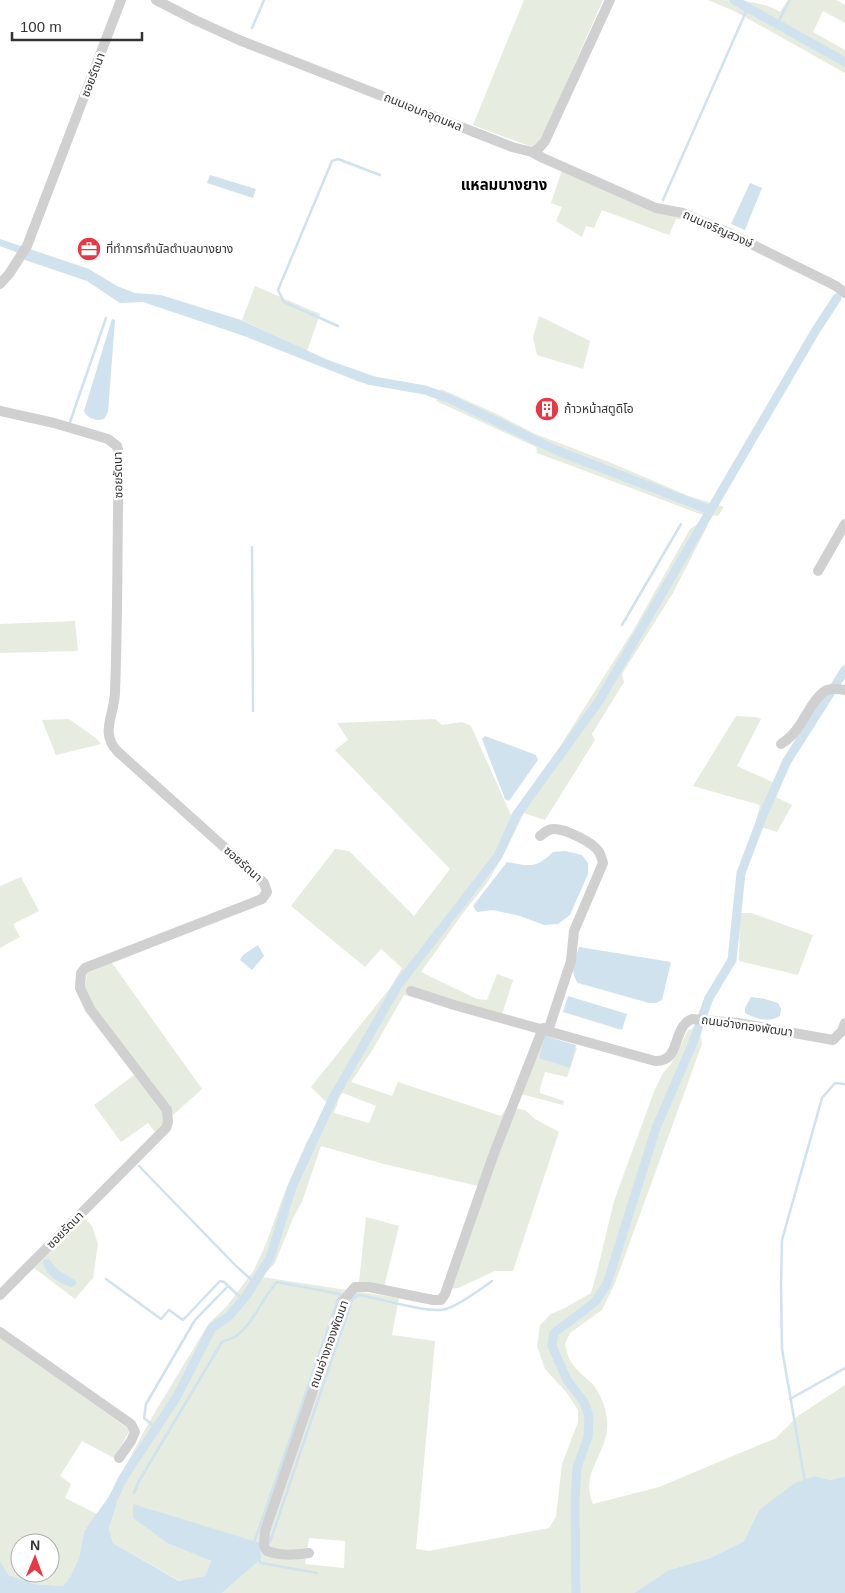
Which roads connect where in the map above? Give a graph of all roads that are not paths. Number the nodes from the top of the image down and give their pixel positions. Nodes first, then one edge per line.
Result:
1 (121, 0) edge
2 (156, 0) edge
3 (610, 0) edge
4 (532, 152) junction
5 (0, 284) edge
6 (845, 293) edge
7 (0, 411) edge
8 (845, 524) edge
9 (818, 571) dead end
10 (839, 689) edge
11 (781, 744) dead end
12 (540, 836) dead end
13 (411, 991) dead end
14 (845, 1023) edge
15 (545, 1030) junction
16 (0, 1296) edge
17 (0, 1332) edge
18 (119, 1458) dead end
19 (309, 1553) dead end

1 - 5 street, ซอยรัตนา
2 - 4 street, ถนนเอนกอุดมผล
3 - 4 street
4 - 6 street, ถนนเจริญสวงษ์
7 - 16 street, ซอยรัตนา
8 - 9 street
10 - 11 street
12 - 15 street, ถนนอ่างทองพัฒนา
13 - 15 street, ถนนอ่างทองพัฒนา
14 - 15 street, ถนนอ่างทองพัฒนา
15 - 19 street, ถนนอ่างทองพัฒนา
17 - 18 street

